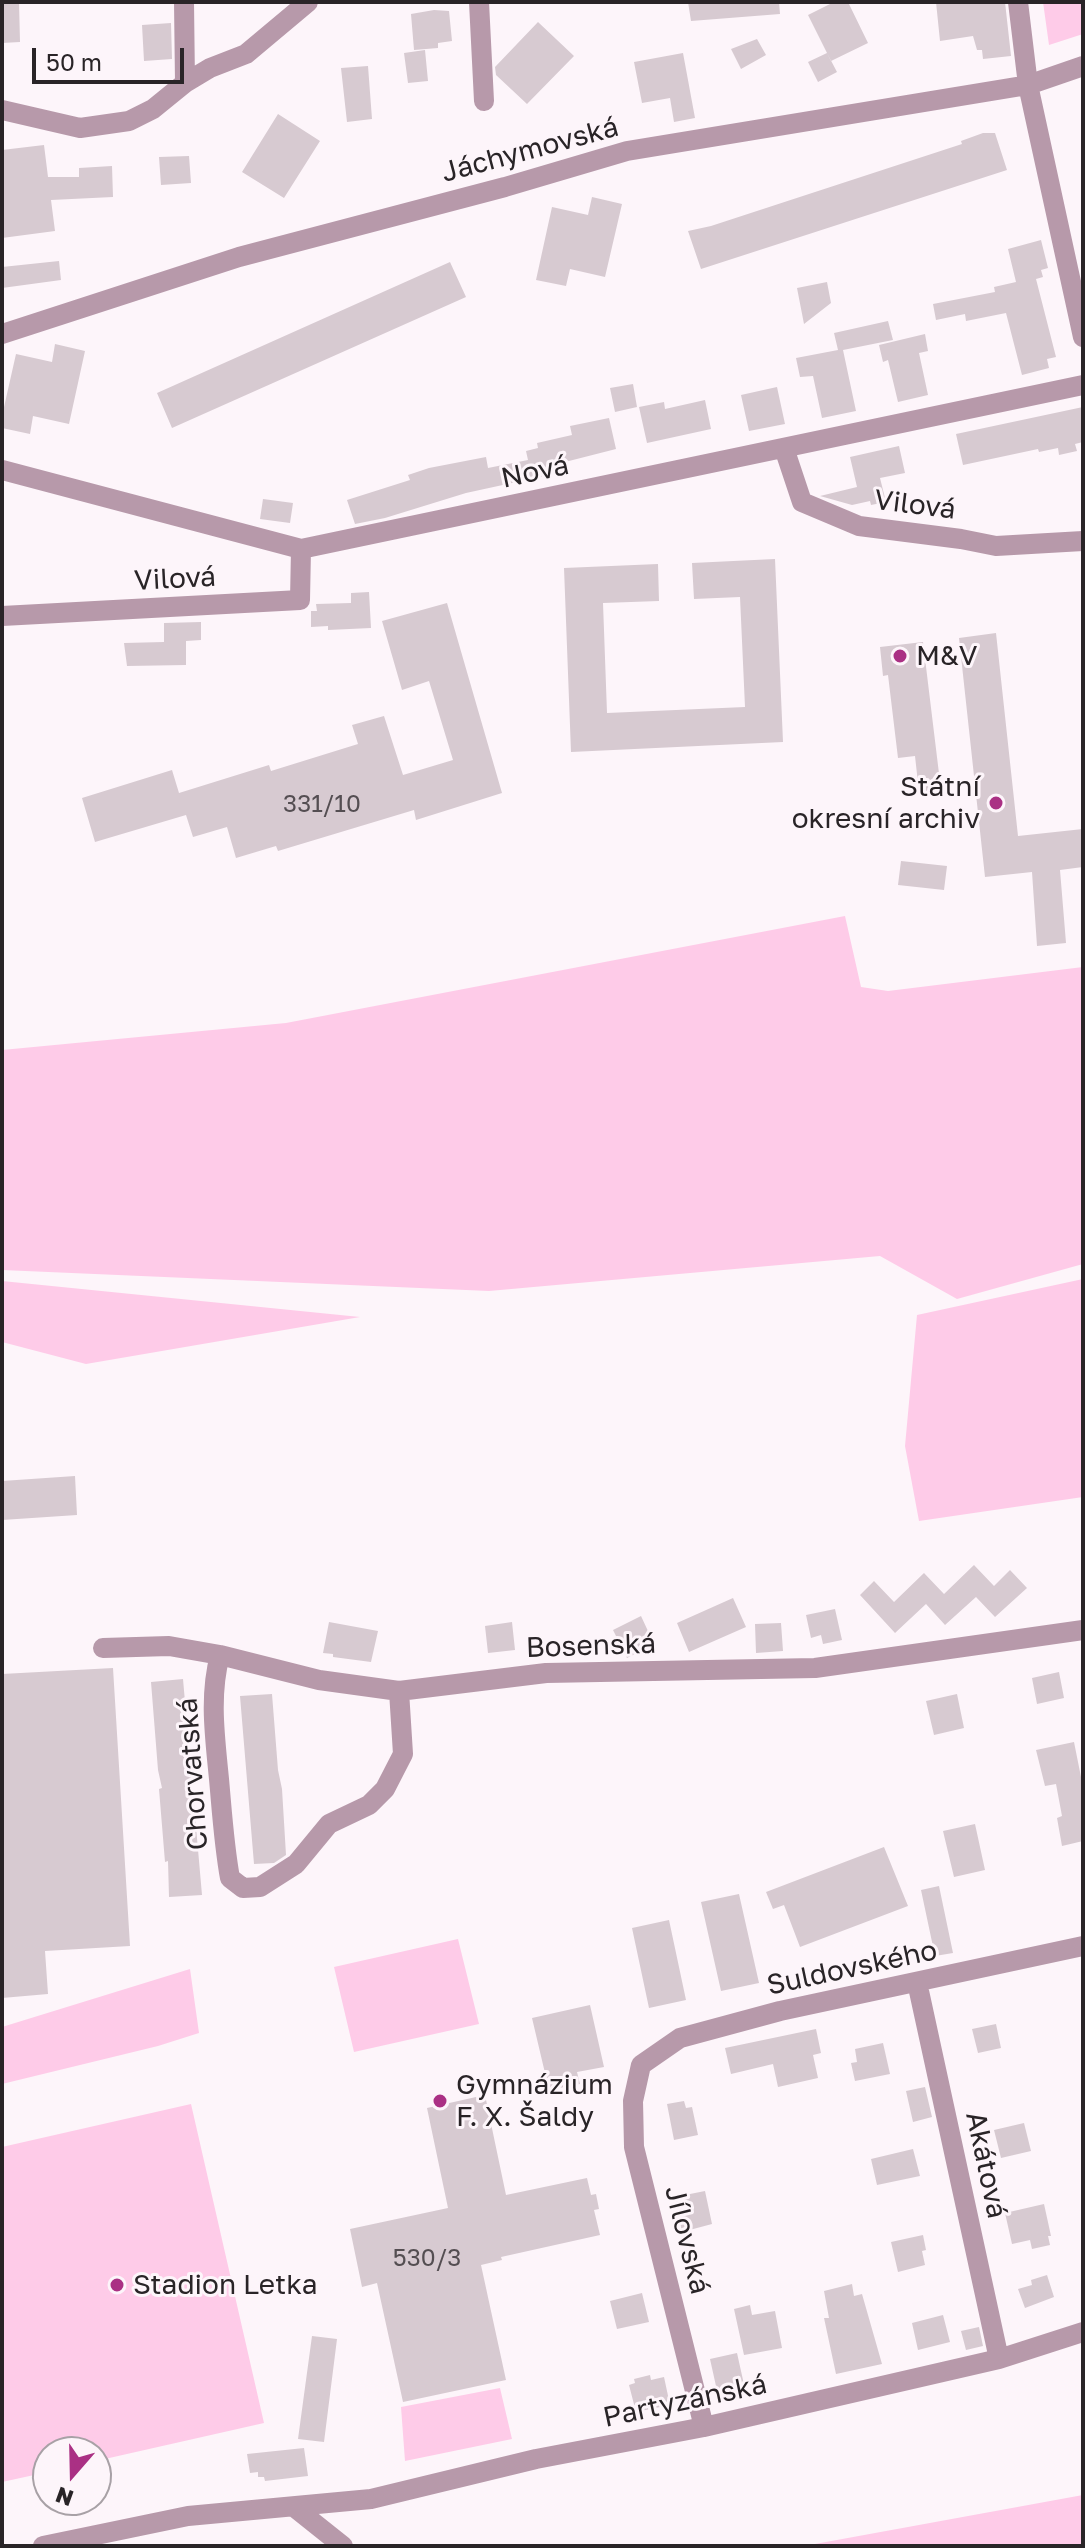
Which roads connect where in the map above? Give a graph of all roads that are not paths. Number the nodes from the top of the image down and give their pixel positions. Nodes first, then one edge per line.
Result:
1 (184, 2) edge
2 (308, 2) edge
3 (479, 2) edge
4 (1018, 2) edge
5 (1083, 66) edge
6 (185, 83) junction
7 (1028, 85) junction
8 (484, 101) dead end
9 (2, 110) edge
10 (2, 334) edge
11 (1083, 337) edge
12 (1083, 385) edge
13 (784, 448) junction
14 (2, 470) edge
15 (1083, 541) edge
16 (301, 549) junction
17 (2, 616) edge
18 (1082, 1637) edge
19 (103, 1648) dead end
20 (220, 1655) junction
21 (399, 1691) junction
22 (1083, 1946) edge
23 (917, 1982) junction
24 (641, 2065) joint
25 (1083, 2332) edge
26 (999, 2359) junction
27 (704, 2427) junction
28 (294, 2507) junction
29 (56, 2545) edge
30 (343, 2546) edge

1 - 6 street
2 - 6 street
3 - 8 street
4 - 7 street
5 - 7 street, Jáchymovská
6 - 9 street
7 - 10 street, Jáchymovská
7 - 11 street
12 - 13 street, Nová
13 - 15 street, Vilová
13 - 16 street, Nová
14 - 16 street, Nová
16 - 17 street, Vilová
18 - 21 street, Bosenská
19 - 20 street, Bosenská
20 - 21 street, Bosenská
20 - 21 street, Chorvatská
22 - 23 street, Suldovského
23 - 24 street, Suldovského
23 - 26 street, Akátová
24 - 27 street, Jílovská
25 - 26 street, Partyzánská
26 - 27 street, Partyzánská
27 - 28 street, Partyzánská
28 - 29 street, Partyzánská
28 - 30 street

